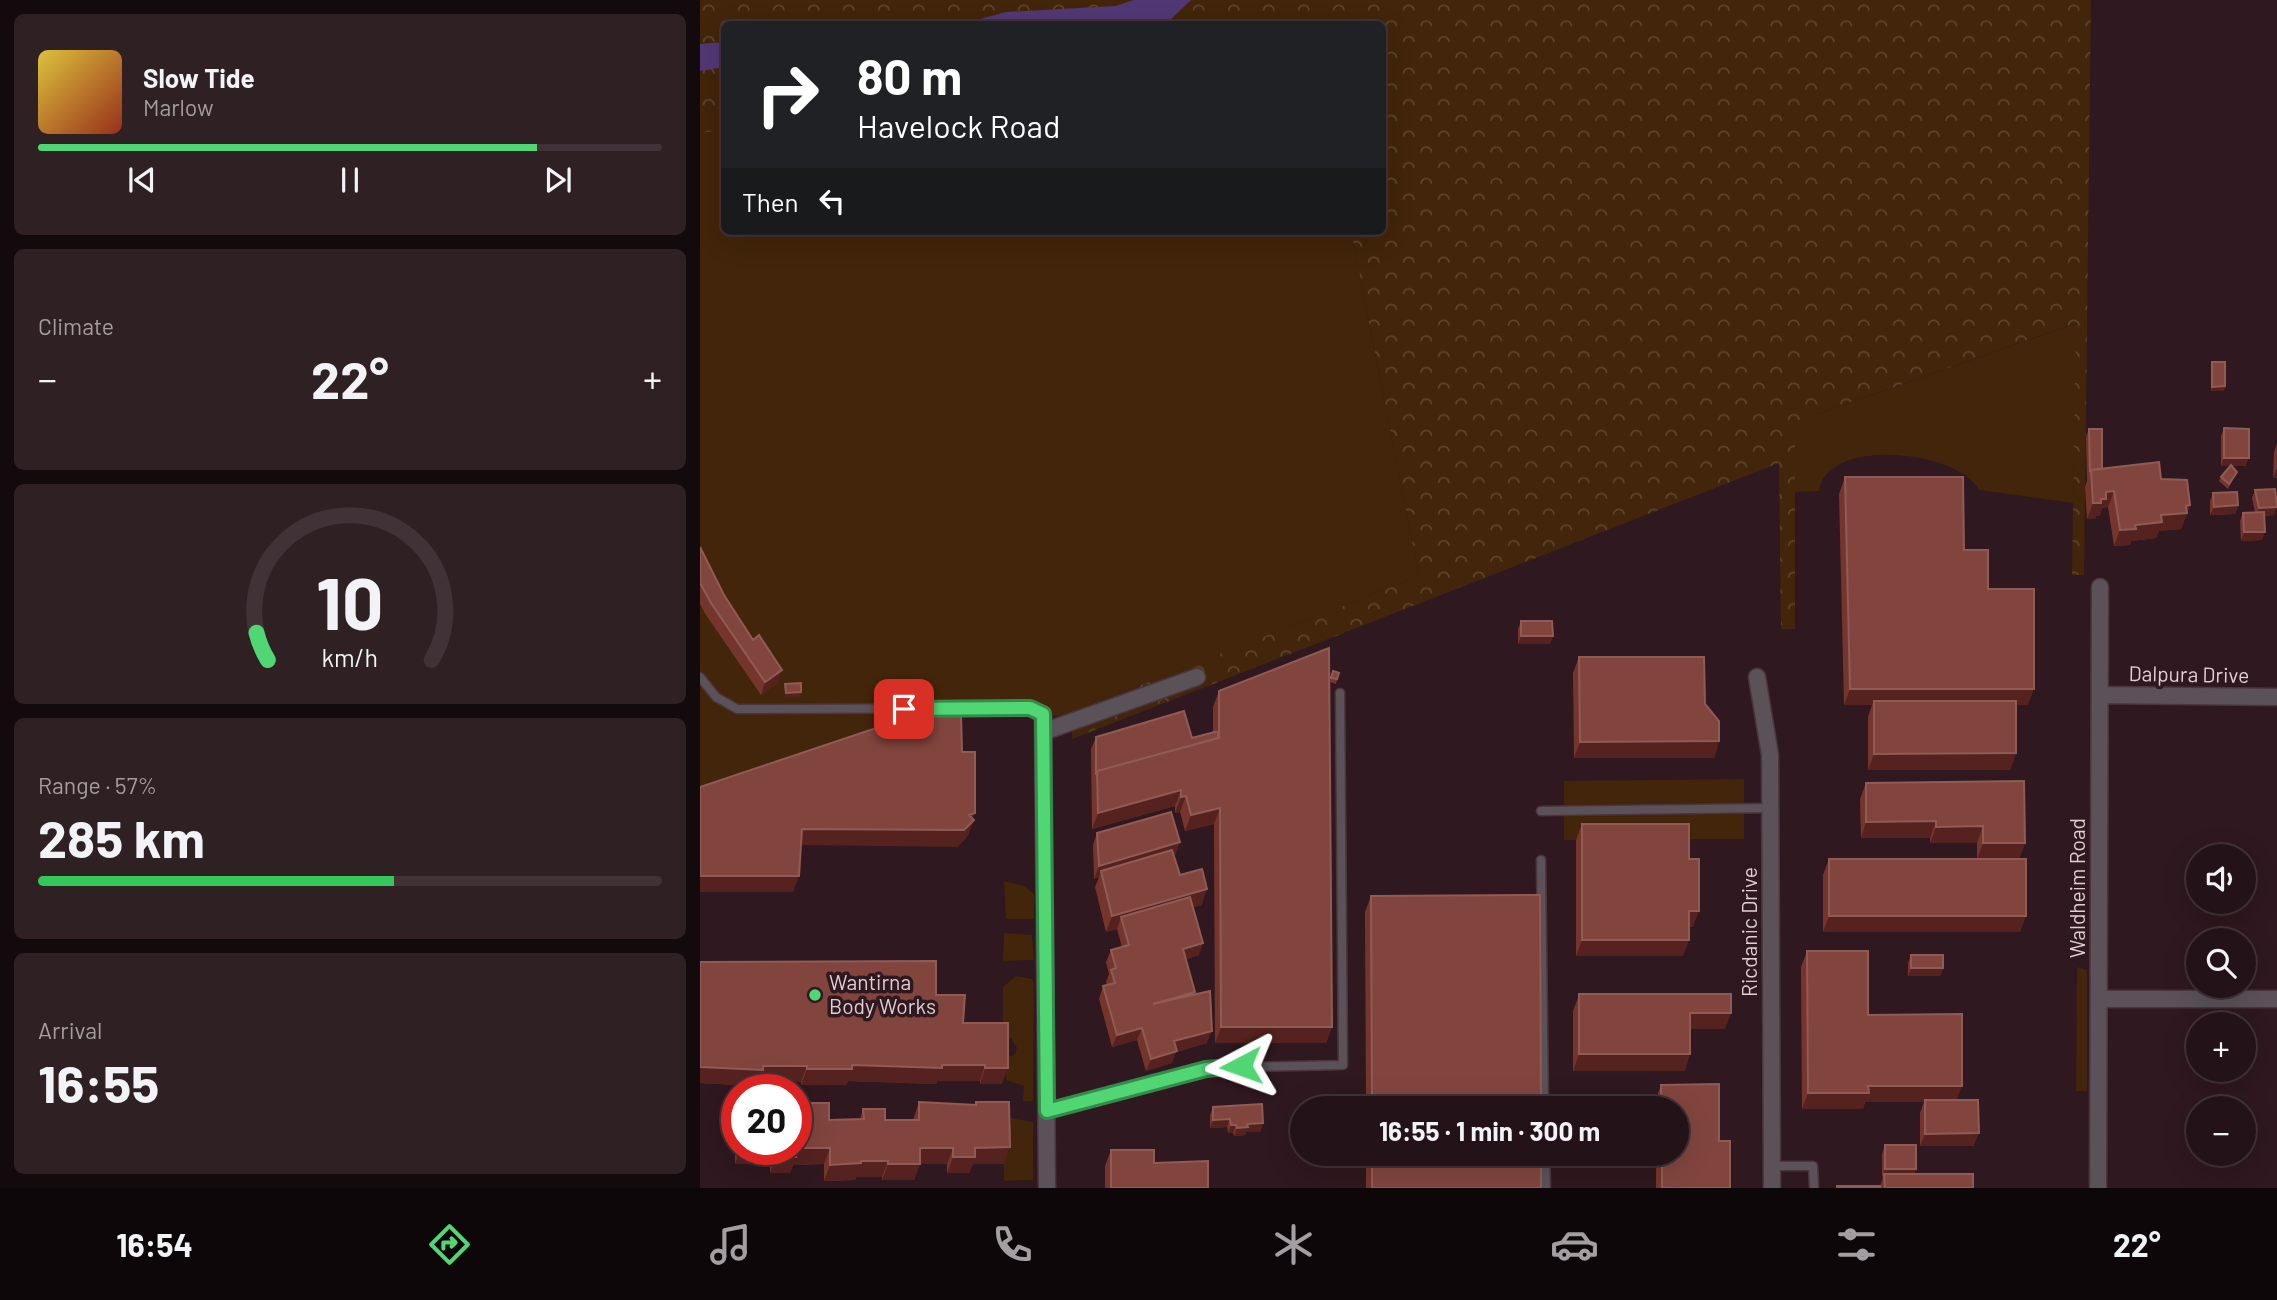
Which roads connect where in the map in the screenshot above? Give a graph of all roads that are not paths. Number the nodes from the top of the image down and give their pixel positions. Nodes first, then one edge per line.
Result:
1 (2100, 587) dead end
2 (700, 677) edge
3 (1197, 677) dead end
4 (1757, 677) dead end
5 (1340, 693) dead end
6 (2101, 695) junction
7 (2277, 697) edge
8 (1043, 724) junction
9 (1770, 807) junction
10 (1541, 811) dead end
11 (1541, 860) dead end
12 (2099, 999) junction
13 (2277, 999) edge
14 (1545, 1096) edge
15 (1047, 1111) junction
16 (1545, 1166) edge
17 (1771, 1166) junction
18 (1047, 1188) edge
19 (1546, 1188) edge
20 (1772, 1188) edge
21 (1814, 1188) edge
22 (2098, 1188) edge

1 - 6 street, Waldheim Road
2 - 8 lane
3 - 8 street
4 - 9 street, Ricdanic Drive
5 - 15 lane
6 - 7 street, Dalpura Drive
6 - 12 street, Waldheim Road
8 - 15 street
9 - 10 lane
9 - 17 street, Ricdanic Drive
11 - 14 lane
12 - 13 street
12 - 22 street, Waldheim Road
15 - 18 street
16 - 19 lane
17 - 20 street, Ricdanic Drive
17 - 21 lane

